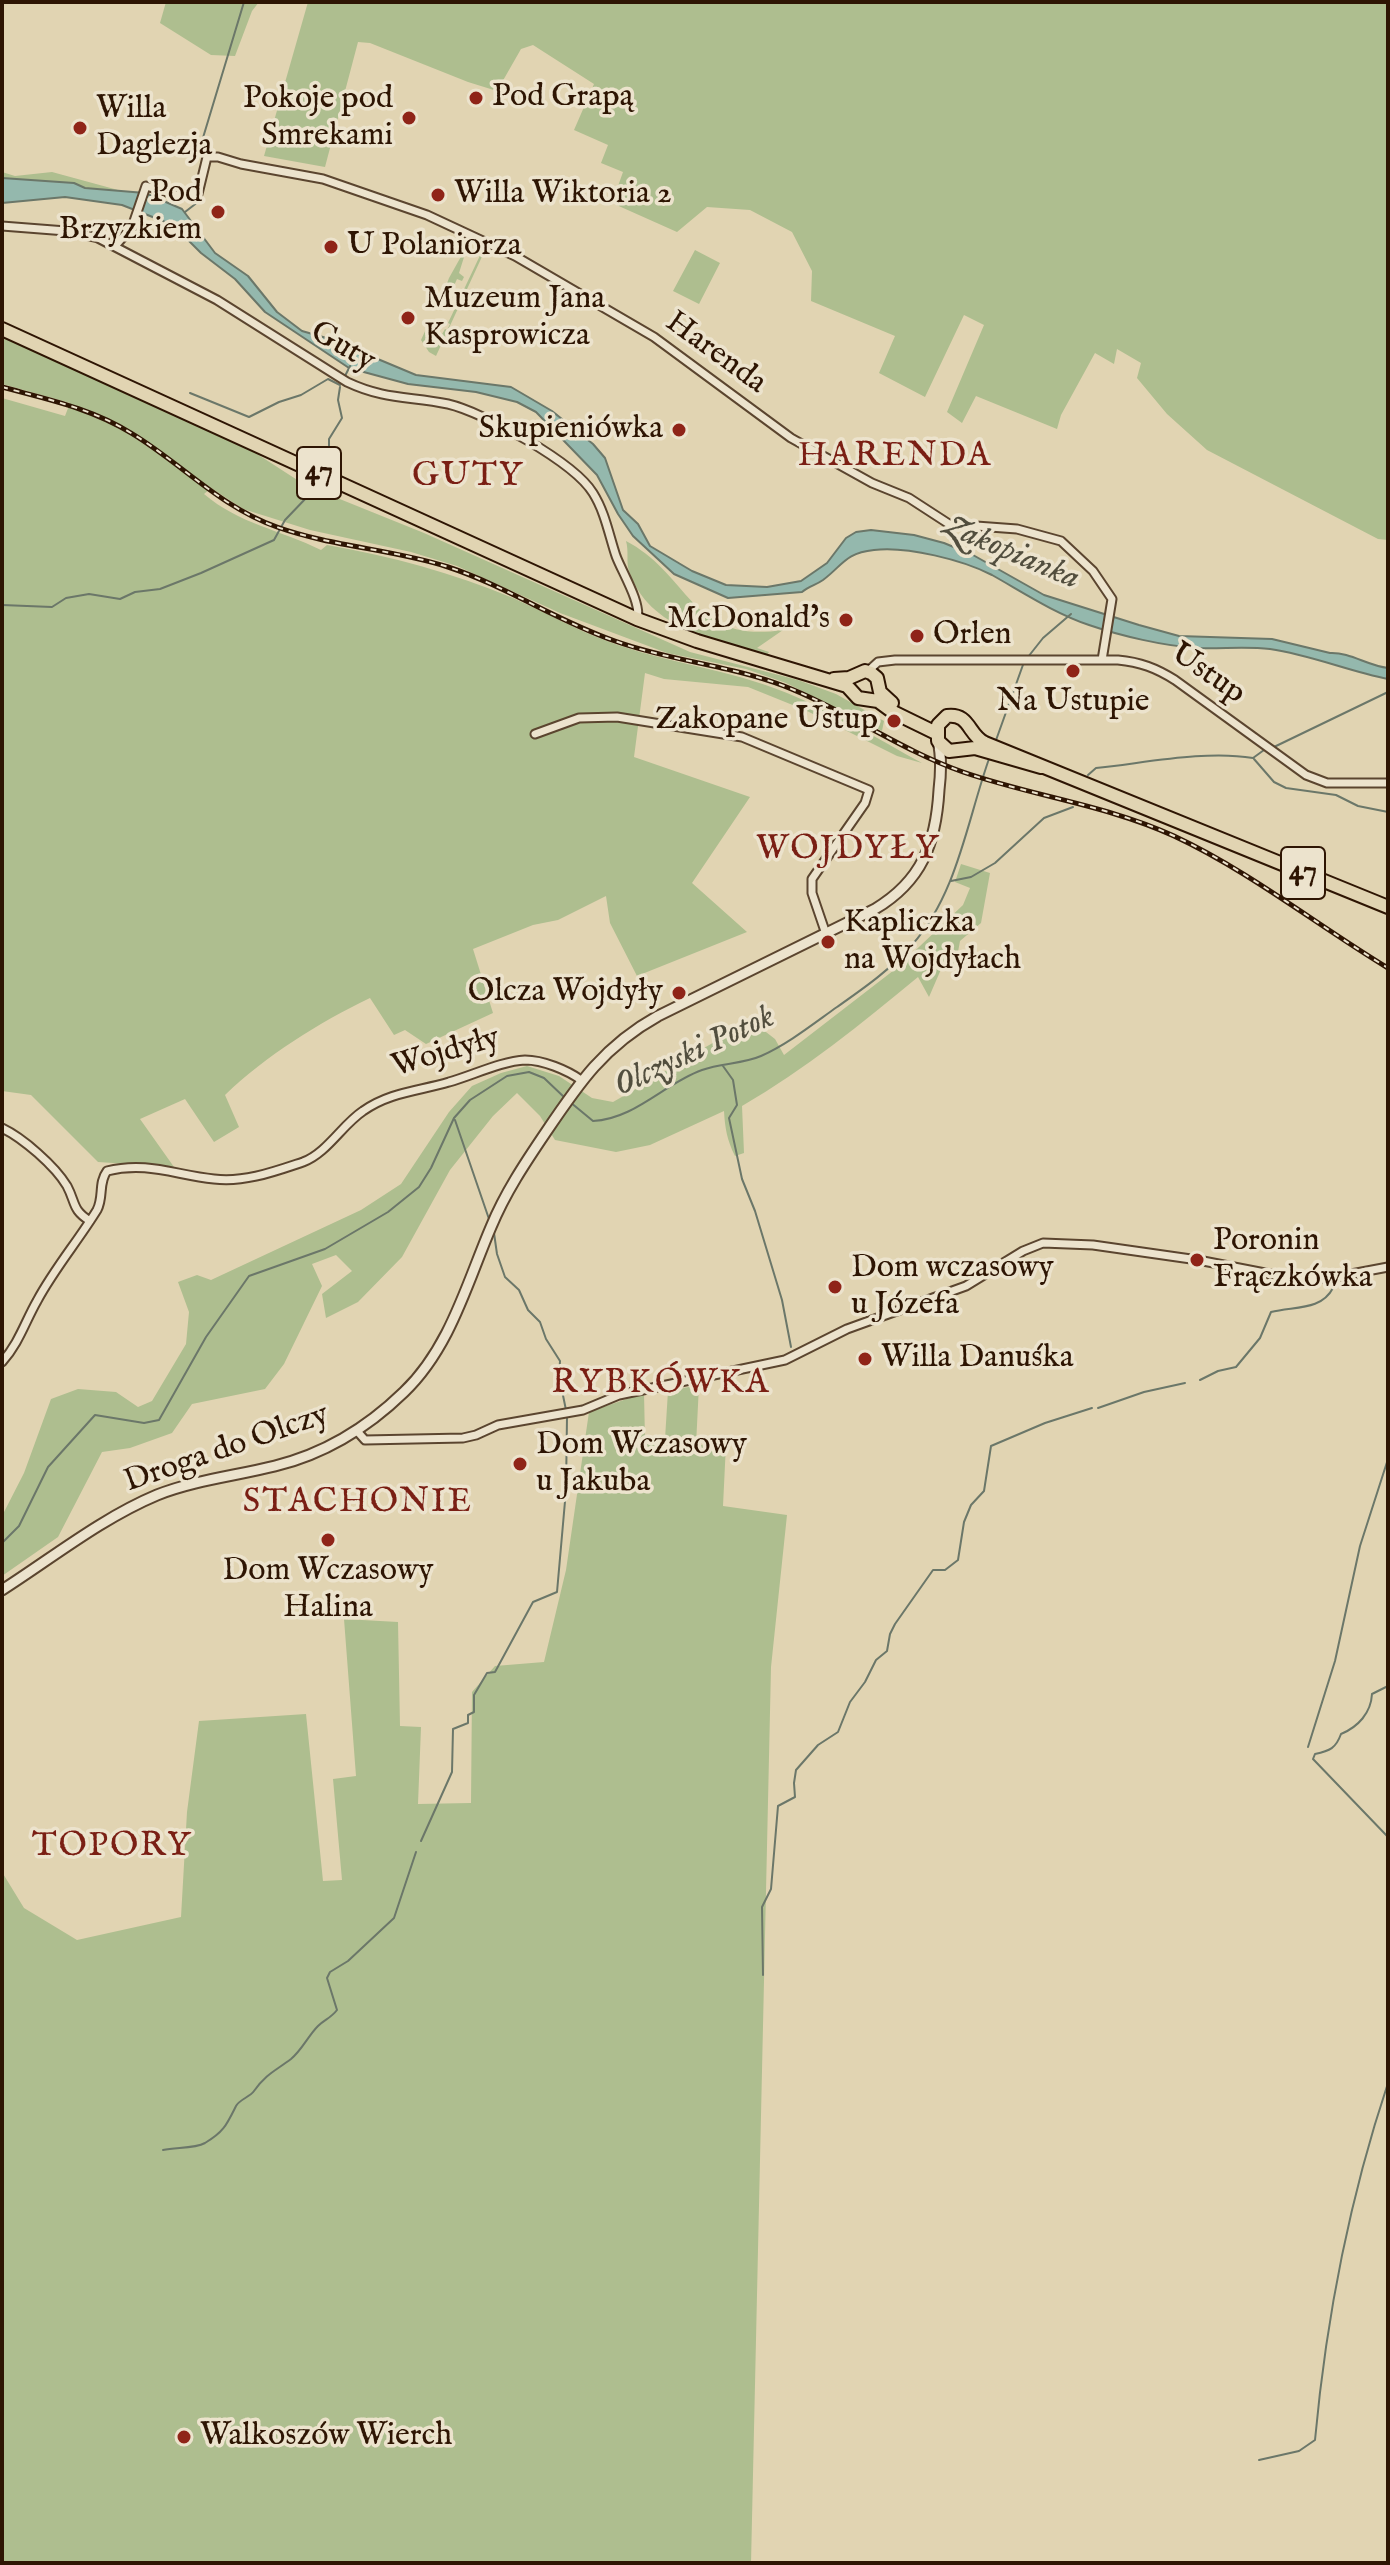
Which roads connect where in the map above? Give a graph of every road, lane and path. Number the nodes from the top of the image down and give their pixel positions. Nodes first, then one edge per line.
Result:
1 (2, 226) edge
2 (115, 246) junction
3 (2, 329) edge
4 (637, 619) junction
5 (886, 660) junction
6 (1102, 660) junction
7 (827, 679) junction
8 (869, 683) junction
9 (852, 690) junction
10 (941, 719) junction
11 (971, 731) junction
12 (535, 734) dead end
13 (937, 737) junction
14 (965, 749) junction
15 (993, 750) junction
16 (951, 752) junction
17 (942, 764) junction
18 (1388, 783) edge
19 (1388, 907) edge
20 (826, 934) junction
21 (578, 1085) junction
22 (2, 1128) edge
23 (90, 1221) junction
24 (1388, 1267) edge
25 (2, 1362) edge
26 (357, 1431) junction
27 (2, 1590) edge

1 - 2 street, Guty
2 - 4 street, Guty
2 - 6 street, Harenda
3 - 4 main road, 47
4 - 7 main road, 47
5 - 6 street, Ustup
5 - 8 street
5 - 8 street
6 - 18 street, Ustup
7 - 8 main road, 47
7 - 9 main road, 47
8 - 9 main road
8 - 9 main road, 47
8 - 10 main road, 47
8 - 13 main road, 47
10 - 11 main road, 47
10 - 13 main road
11 - 14 main road
11 - 15 main road, 47
12 - 20 street
13 - 16 main road, 47
13 - 17 street
14 - 15 main road, 47
14 - 16 main road, 47
15 - 19 main road, 47
16 - 17 street
17 - 20 street
20 - 21 street
21 - 23 street, Wojdyły
21 - 26 street, Droga do Olczy
22 - 23 street
23 - 25 street
24 - 26 street
26 - 27 street, Droga do Olczy

